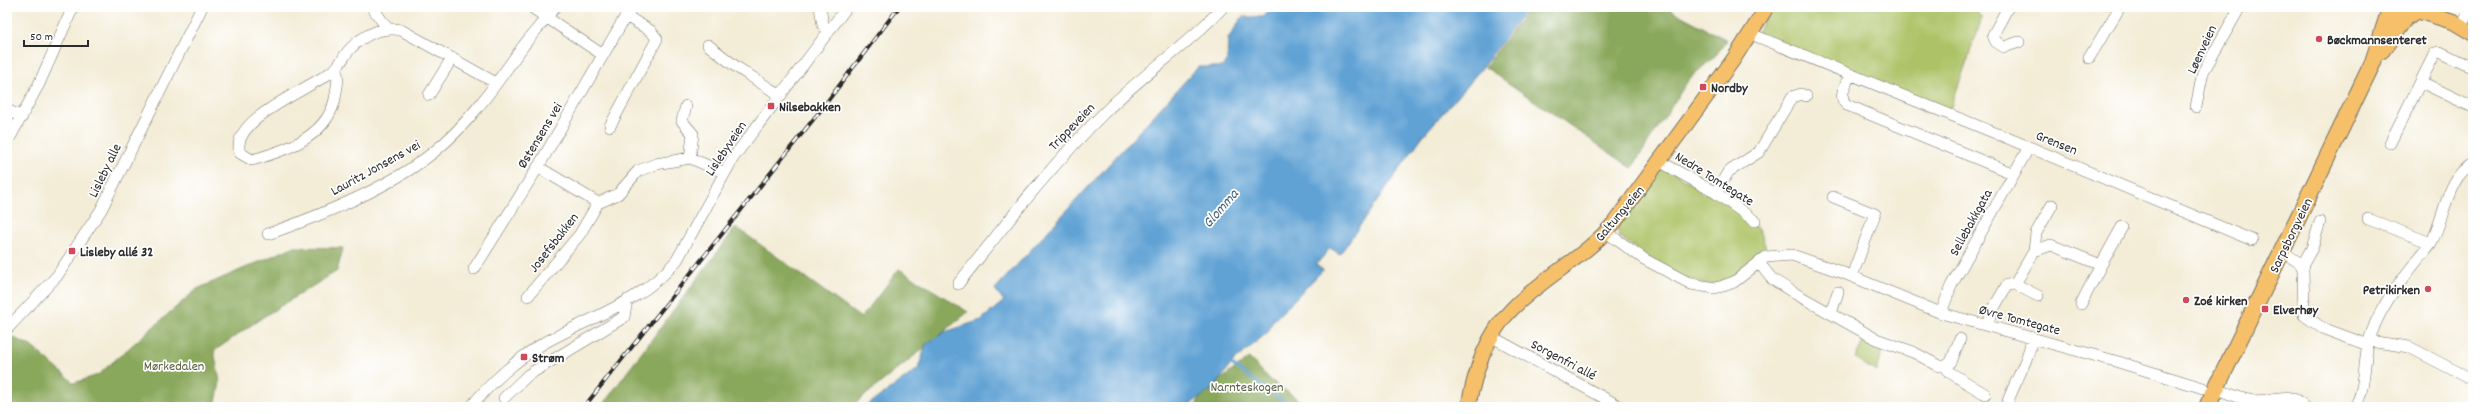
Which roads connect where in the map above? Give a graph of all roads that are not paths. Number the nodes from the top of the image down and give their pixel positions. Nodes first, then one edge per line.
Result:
1 (74, 7) edge
2 (202, 7) edge
3 (531, 7) edge
4 (554, 7) edge
5 (820, 7) edge
6 (847, 7) edge
7 (1223, 7) edge
8 (1767, 7) edge
9 (2008, 7) edge
10 (2120, 7) edge
11 (2240, 7) edge
12 (2435, 7) edge
13 (2472, 7) edge
14 (375, 8) edge
15 (2390, 8) edge
16 (629, 11) edge
17 (2415, 11) edge
18 (546, 17) junction
19 (387, 28) junction
20 (2463, 28) edge
21 (828, 33) junction
22 (1751, 34) junction
23 (2019, 42) dead end
24 (708, 45) dead end
25 (603, 55) junction
26 (452, 58) junction
27 (2089, 58) dead end
28 (2372, 62) junction
29 (2473, 68) edge
30 (335, 69) junction
31 (1850, 75) junction
32 (2421, 82) junction
33 (496, 83) junction
34 (429, 95) dead end
35 (781, 96) junction
36 (1806, 96) dead end
37 (686, 106) dead end
38 (2196, 107) dead end
39 (2473, 107) edge
40 (7, 110) edge
41 (22, 117) junction
42 (610, 126) dead end
43 (7, 143) edge
44 (2390, 143) dead end
45 (2029, 147) junction
46 (690, 158) junction
47 (1659, 161) junction
48 (2473, 163) edge
49 (538, 167) junction
50 (725, 173) junction
51 (2014, 174) junction
52 (1716, 193) junction
53 (1833, 197) dead end
54 (598, 203) junction
55 (2052, 205) dead end
56 (2368, 219) dead end
57 (1755, 221) dead end
58 (2320, 222) dead end
59 (2122, 227) dead end
60 (1606, 232) junction
61 (268, 234) dead end
62 (2252, 240) dead end
63 (2430, 244) junction
64 (2034, 251) junction
65 (2282, 252) junction
66 (1759, 263) junction
67 (2101, 265) junction
68 (2302, 266) junction
69 (474, 269) dead end
70 (1852, 276) junction
71 (958, 284) dead end
72 (2015, 284) junction
73 (1838, 292) dead end
74 (528, 296) dead end
75 (2038, 296) dead end
76 (627, 300) junction
77 (2081, 304) dead end
78 (1831, 313) junction
79 (1941, 313) junction
80 (1987, 325) junction
81 (7, 329) edge
82 (1492, 337) junction
83 (2032, 337) junction
84 (1960, 339) dead end
85 (2369, 343) junction
86 (1946, 366) junction
87 (2473, 380) edge
88 (2210, 388) junction
89 (1985, 394) dead end
90 (504, 398) dead end
91 (471, 407) edge
92 (1468, 407) edge
93 (1621, 407) edge
94 (2006, 407) edge
95 (2207, 407) edge
96 (2305, 407) edge
97 (2355, 407) edge

1 - 41 street
2 - 81 street, Lisleby alle
3 - 18 street
4 - 18 street, Lauritz Jonsens vei
5 - 21 street
6 - 21 street, Lislebyveien
7 - 71 street, Trippeveien
8 - 22 main road, Galtungveien
9 - 23 street
10 - 27 street
11 - 38 street, Løenveien
12 - 20 main road
13 - 20 street
14 - 19 street
15 - 17 highway
15 - 28 highway, Sarpsborgveien
16 - 25 street, Østensens vei
16 - 42 street, Østensens vei
17 - 20 main road
17 - 28 highway, Sarpsborgveien
18 - 25 street
18 - 33 street, Lauritz Jonsens vei
19 - 26 street
19 - 30 street
21 - 35 street, Lislebyveien
22 - 31 street, Grensen
22 - 47 main road, Galtungveien
24 - 35 street
25 - 49 street, Østensens vei
26 - 33 street
26 - 34 street
28 - 65 highway, Sarpsborgveien
29 - 32 street
30 - 30 street
31 - 45 street, Grensen
31 - 51 street
32 - 39 street
32 - 44 street
33 - 61 street, Lauritz Jonsens vei
35 - 50 street, Lislebyveien
36 - 52 street
37 - 46 street
40 - 41 street
41 - 43 street
45 - 51 street, Sellebakkgata
45 - 62 street, Grensen
46 - 50 street
46 - 54 street
47 - 52 street, Nedre Tomtegate
47 - 60 main road, Galtungveien
48 - 63 street
49 - 54 street
49 - 69 street, Østensens vei
50 - 76 street, Lislebyveien
51 - 79 street, Sellebakkgata
52 - 57 street, Nedre Tomtegate
53 - 70 street
54 - 74 street, Josefsbakken
55 - 64 street
56 - 63 street
58 - 68 street
59 - 67 street
60 - 66 street
60 - 82 main road, Galtungveien
63 - 85 street
64 - 67 street
64 - 72 street
65 - 68 street
65 - 88 highway, Sarpsborgveien
66 - 70 street, Øvre Tomtegate
66 - 78 street
67 - 77 street
68 - 85 street
70 - 79 street, Øvre Tomtegate
72 - 75 street
72 - 80 street
73 - 78 street
76 - 90 street
76 - 91 street, Lislebyveien
78 - 86 street
79 - 80 street, Øvre Tomtegate
80 - 83 street, Øvre Tomtegate
82 - 92 main road, Galtungveien
82 - 93 street, Sorgenfri allé
83 - 88 street, Øvre Tomtegate
83 - 94 street
84 - 86 street
85 - 87 street
85 - 97 street
86 - 89 street
88 - 95 highway, Sarpsborgveien
88 - 96 street, Øvre Tomtegate

